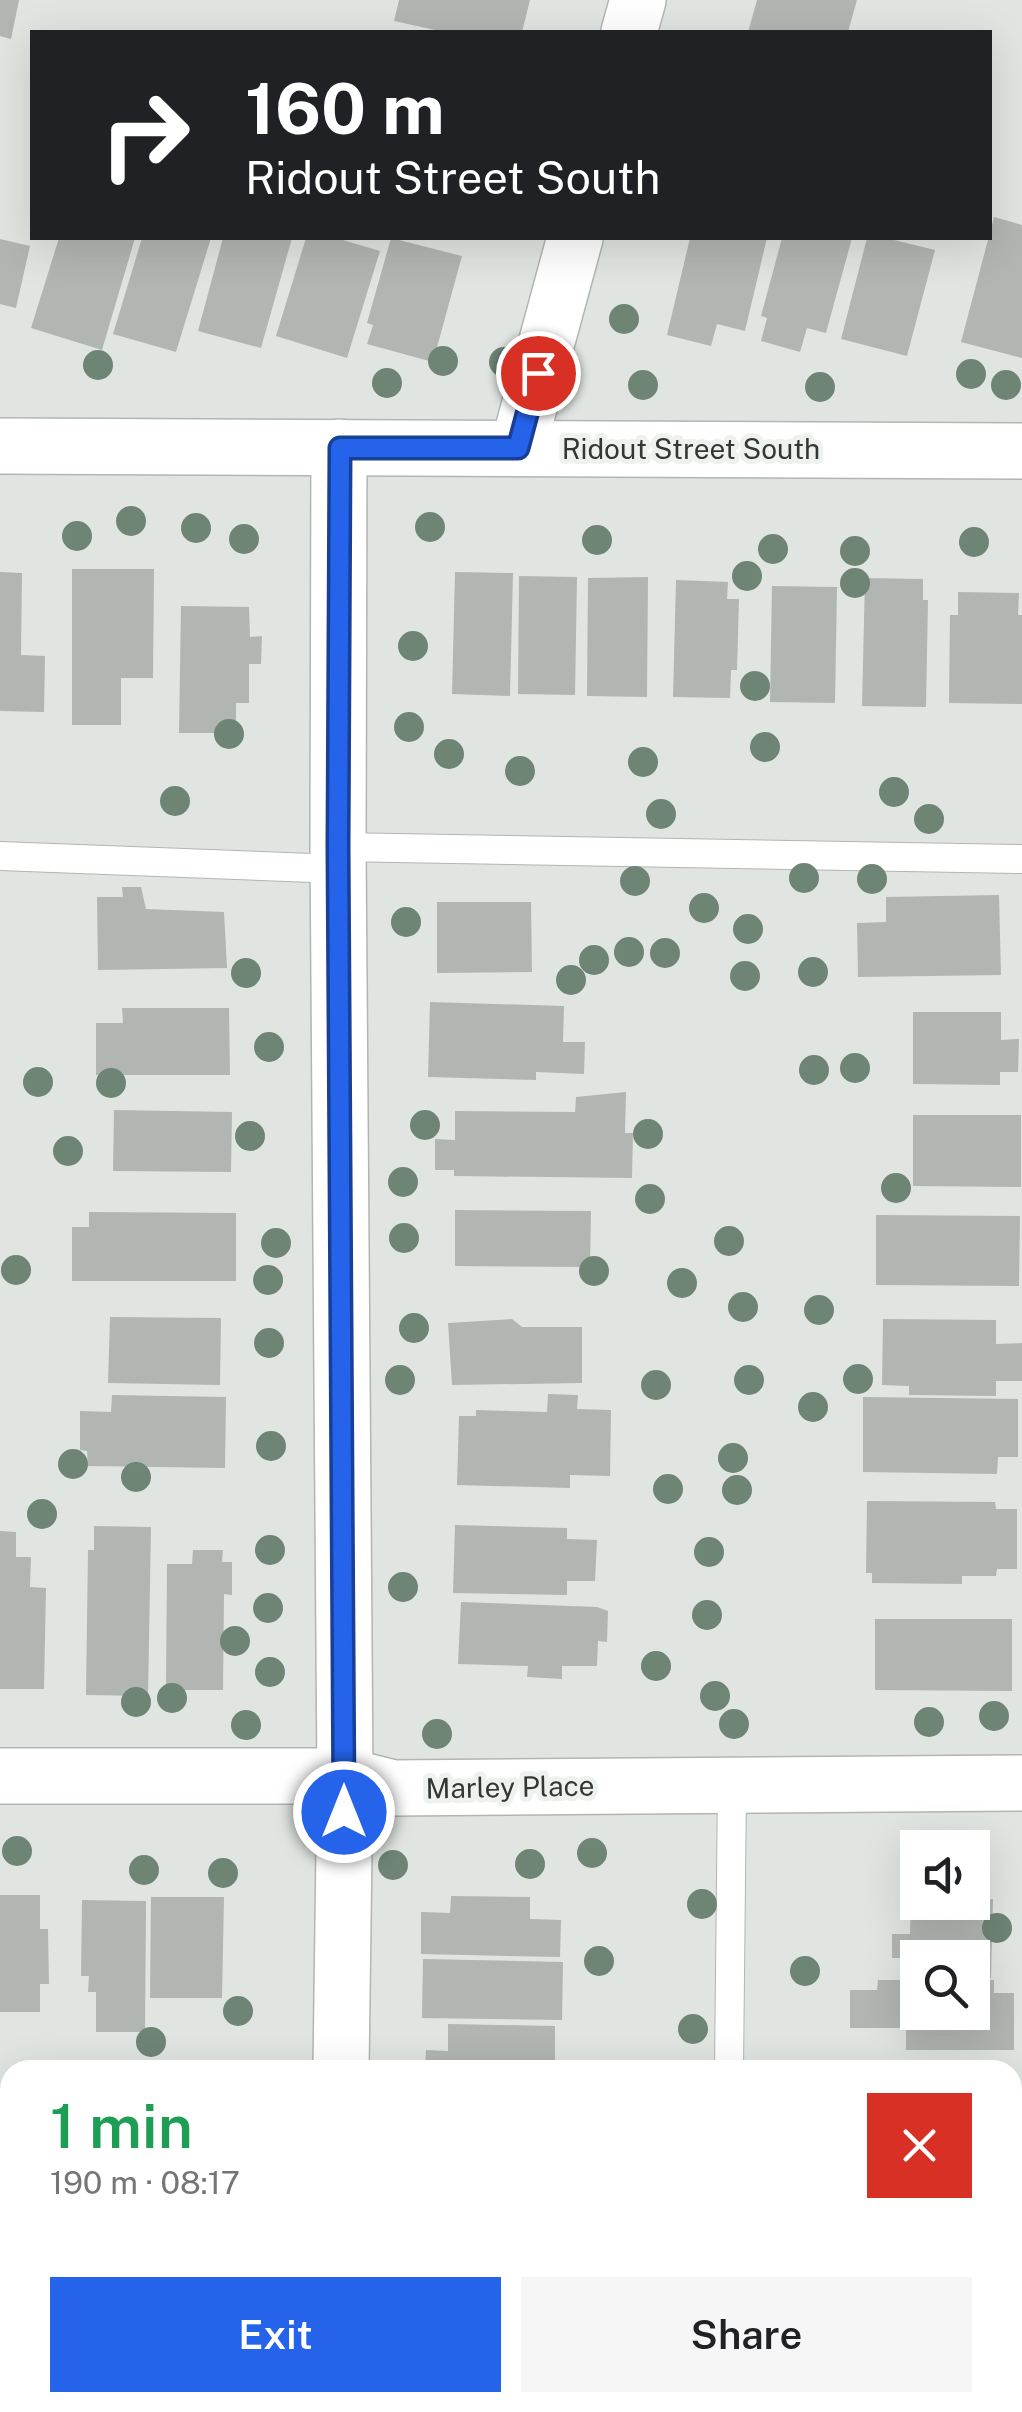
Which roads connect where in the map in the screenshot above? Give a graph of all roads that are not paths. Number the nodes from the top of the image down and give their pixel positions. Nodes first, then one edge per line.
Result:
1 (638, 0) edge
2 (630, 30) edge
3 (574, 240) edge
4 (0, 446) edge
5 (340, 448) junction
6 (518, 448) junction
7 (1022, 451) edge
8 (0, 856) edge
9 (339, 858) junction
10 (1022, 859) edge
11 (0, 1776) edge
12 (345, 1776) junction
13 (1022, 1783) edge
14 (732, 1785) junction
15 (340, 2060) edge
16 (730, 2060) edge

1 - 2 street
3 - 6 street
4 - 5 street, Ridout Street South
5 - 6 street, Ridout Street South
5 - 9 street
6 - 7 street, Ridout Street South
8 - 9 lane
9 - 10 lane
9 - 12 street
11 - 12 street, Marley Place
12 - 14 street, Marley Place
12 - 15 street
13 - 14 street, Marley Place
14 - 16 lane

